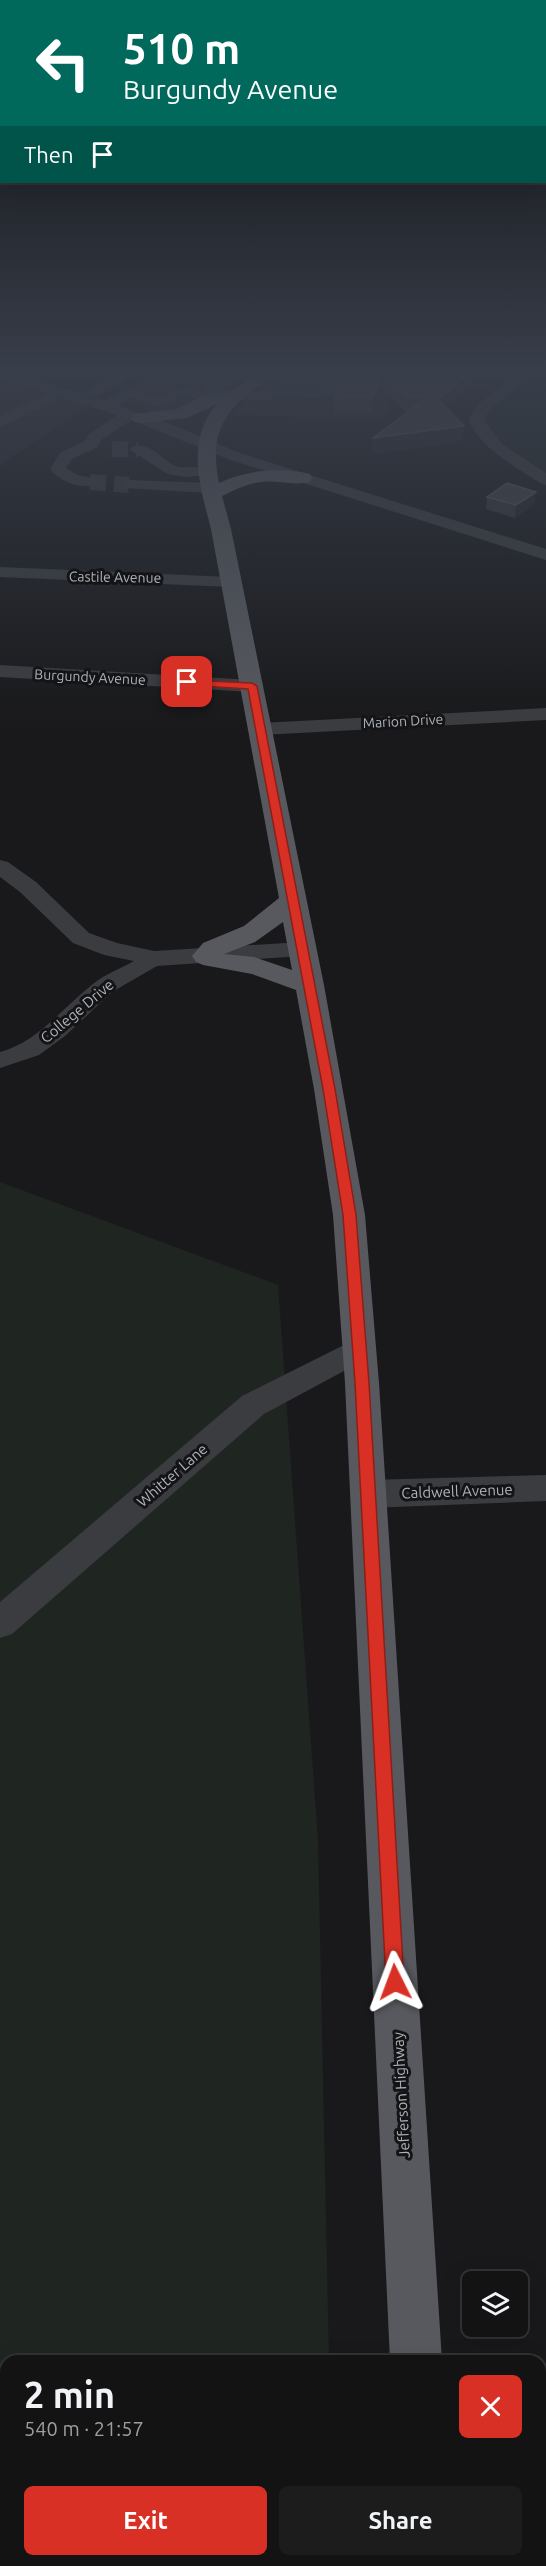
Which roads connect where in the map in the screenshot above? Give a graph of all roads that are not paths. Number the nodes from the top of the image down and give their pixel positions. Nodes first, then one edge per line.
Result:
1 (210, 487) edge
2 (331, 487) edge
3 (546, 555) edge
4 (0, 572) edge
5 (231, 582) junction
6 (0, 671) edge
7 (252, 686) junction
8 (546, 714) edge
9 (260, 729) junction
10 (0, 867) edge
11 (293, 900) junction
12 (302, 949) junction
13 (206, 956) junction
14 (151, 959) junction
15 (310, 985) junction
16 (0, 1060) edge
17 (360, 1349) junction
18 (546, 1488) edge
19 (368, 1494) junction
20 (0, 1623) edge
21 (416, 2355) edge

1 - 5 main road, Jefferson Highway
2 - 3 street
4 - 5 street, Castile Avenue
5 - 7 main road, Jefferson Highway
6 - 7 street, Burgundy Avenue
7 - 9 main road, Jefferson Highway
8 - 9 street, Marion Drive
9 - 11 main road, Jefferson Highway
10 - 14 street, College Drive
11 - 12 main road, Jefferson Highway
11 - 13 main road
12 - 13 street, College Drive
12 - 15 main road, Jefferson Highway
13 - 14 street, College Drive
13 - 15 main road
14 - 16 street, College Drive
15 - 17 main road, Jefferson Highway
17 - 19 main road, Jefferson Highway
17 - 20 street, Whitter Lane
18 - 19 street, Caldwell Avenue
19 - 21 main road, Jefferson Highway

